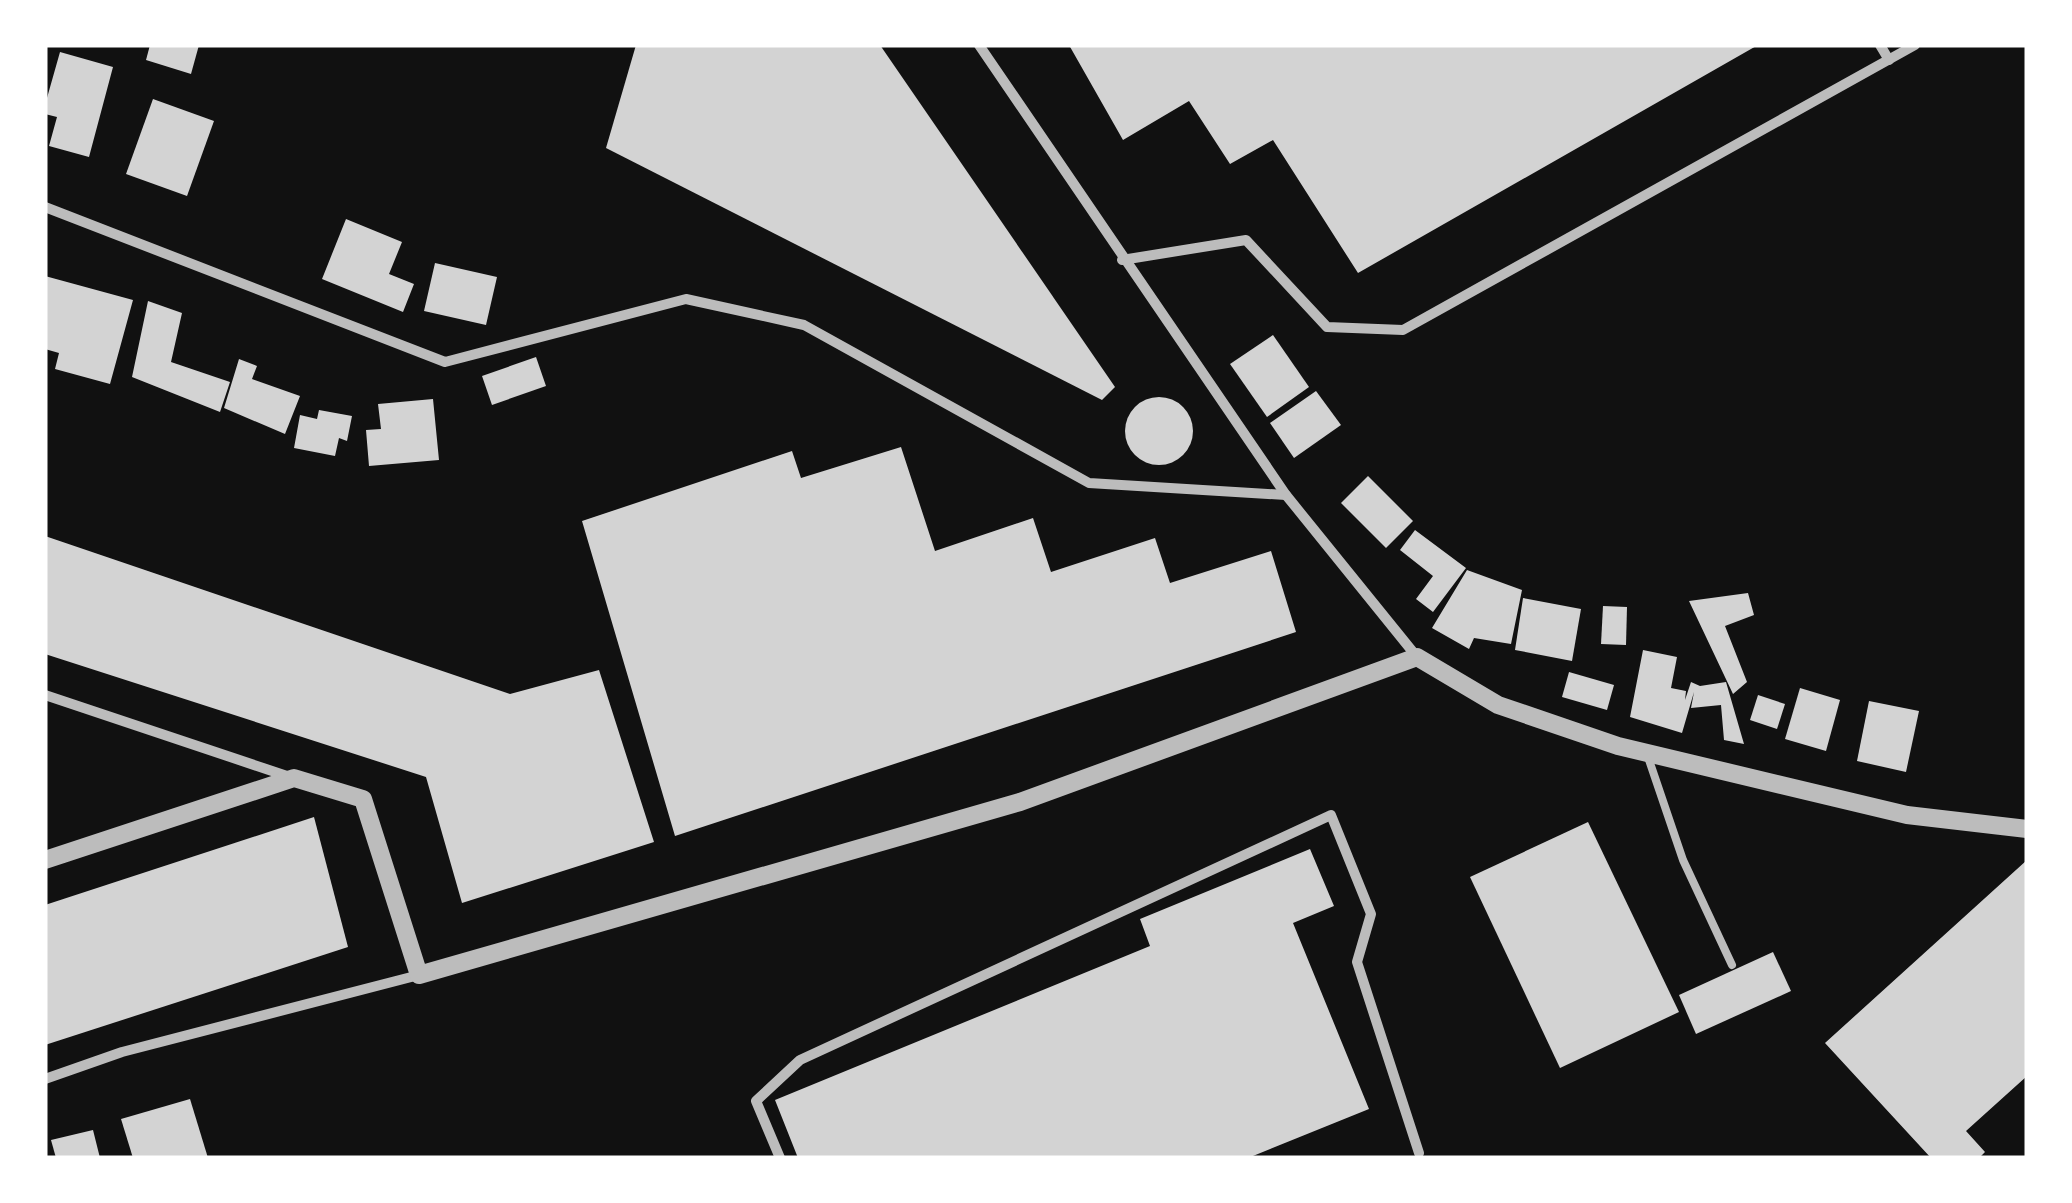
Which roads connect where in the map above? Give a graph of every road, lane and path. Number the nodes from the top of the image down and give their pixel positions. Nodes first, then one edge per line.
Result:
1 (978, 45) edge
2 (1880, 45) edge
3 (1915, 45) edge
4 (1888, 60) junction
5 (45, 207) edge
6 (1122, 260) junction
7 (1286, 495) junction
8 (1417, 658) junction
9 (45, 695) edge
10 (1646, 752) junction
11 (294, 778) junction
12 (2027, 829) edge
13 (45, 860) edge
14 (1732, 965) dead end
15 (419, 975) junction
16 (45, 1079) edge
17 (1418, 1153) dead end
18 (780, 1158) edge

1 - 6 street
2 - 4 street
3 - 4 street
4 - 6 street
5 - 7 street
6 - 7 street
7 - 8 street
8 - 10 street
8 - 15 street
9 - 11 street
10 - 12 street
10 - 14 lane
11 - 13 street
11 - 15 street
15 - 16 street
17 - 18 street

